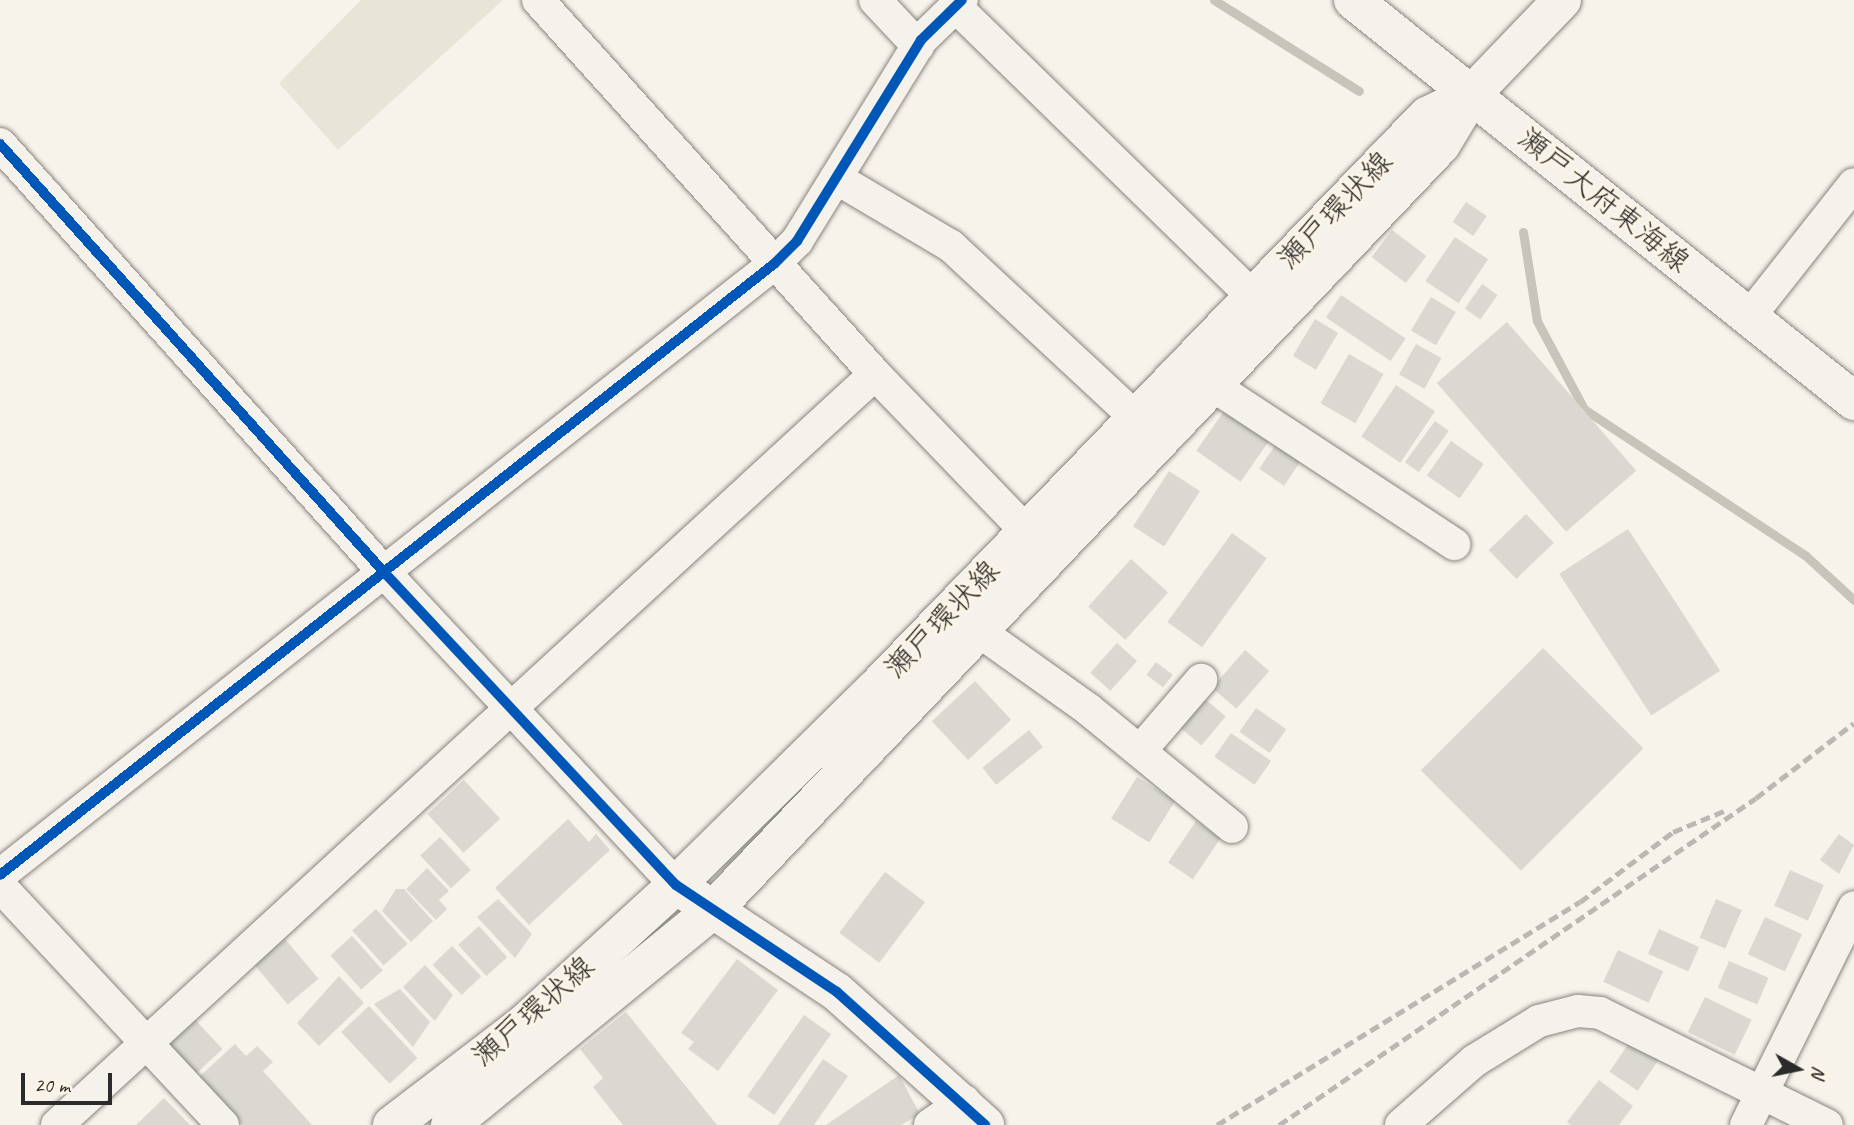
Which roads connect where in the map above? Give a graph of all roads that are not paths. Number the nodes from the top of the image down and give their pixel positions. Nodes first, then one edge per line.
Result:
1 (538, 0) edge
2 (875, 0) edge
3 (1353, 0) edge
4 (1562, 0) edge
5 (959, 3) edge
6 (918, 46) junction
7 (1472, 94) junction
8 (0, 144) edge
9 (836, 178) junction
10 (1854, 184) edge
11 (774, 264) junction
12 (1252, 296) junction
13 (1749, 317) junction
14 (875, 374) junction
15 (1212, 385) junction
16 (1854, 401) edge
17 (1135, 417) junction
18 (1026, 531) junction
19 (1454, 544) dead end
20 (383, 571) junction
21 (976, 629) junction
22 (1201, 680) dead end
23 (509, 708) junction
24 (1140, 751) junction
25 (1232, 827) dead end
26 (0, 875) edge
27 (676, 885) junction
28 (0, 886) edge
29 (716, 906) junction
30 (1854, 907) edge
31 (145, 1040) junction
32 (1759, 1095) junction
33 (975, 1113) edge
34 (57, 1125) edge
35 (223, 1125) edge
36 (392, 1125) edge
37 (450, 1125) edge
38 (930, 1125) edge
39 (1401, 1125) edge
40 (1746, 1125) edge
41 (1827, 1125) edge

1 - 11 street
2 - 6 street
3 - 7 main road, 瀬戸大府東海線
4 - 7 main road, 瀬戸環状線
5 - 6 street
5 - 12 street
6 - 9 street
7 - 12 main road, 瀬戸環状線
7 - 13 main road, 瀬戸大府東海線
7 - 15 main road, 瀬戸環状線
8 - 20 street
9 - 11 street
9 - 17 street
10 - 13 street
11 - 14 street
11 - 20 street
12 - 17 main road, 瀬戸環状線
13 - 16 main road, 瀬戸大府東海線
14 - 18 street
14 - 23 street
15 - 19 street
15 - 21 main road, 瀬戸環状線
17 - 18 main road, 瀬戸環状線
18 - 27 main road, 瀬戸環状線
20 - 23 street
20 - 26 street
21 - 24 street
21 - 29 main road, 瀬戸環状線
22 - 24 street
23 - 27 street
23 - 31 street
24 - 25 street
27 - 29 main road
27 - 36 main road, 瀬戸環状線
28 - 31 street
29 - 33 main road
29 - 37 main road, 瀬戸環状線
30 - 32 street
31 - 34 street
31 - 35 street
32 - 39 street
32 - 40 street
32 - 41 street
33 - 38 street

